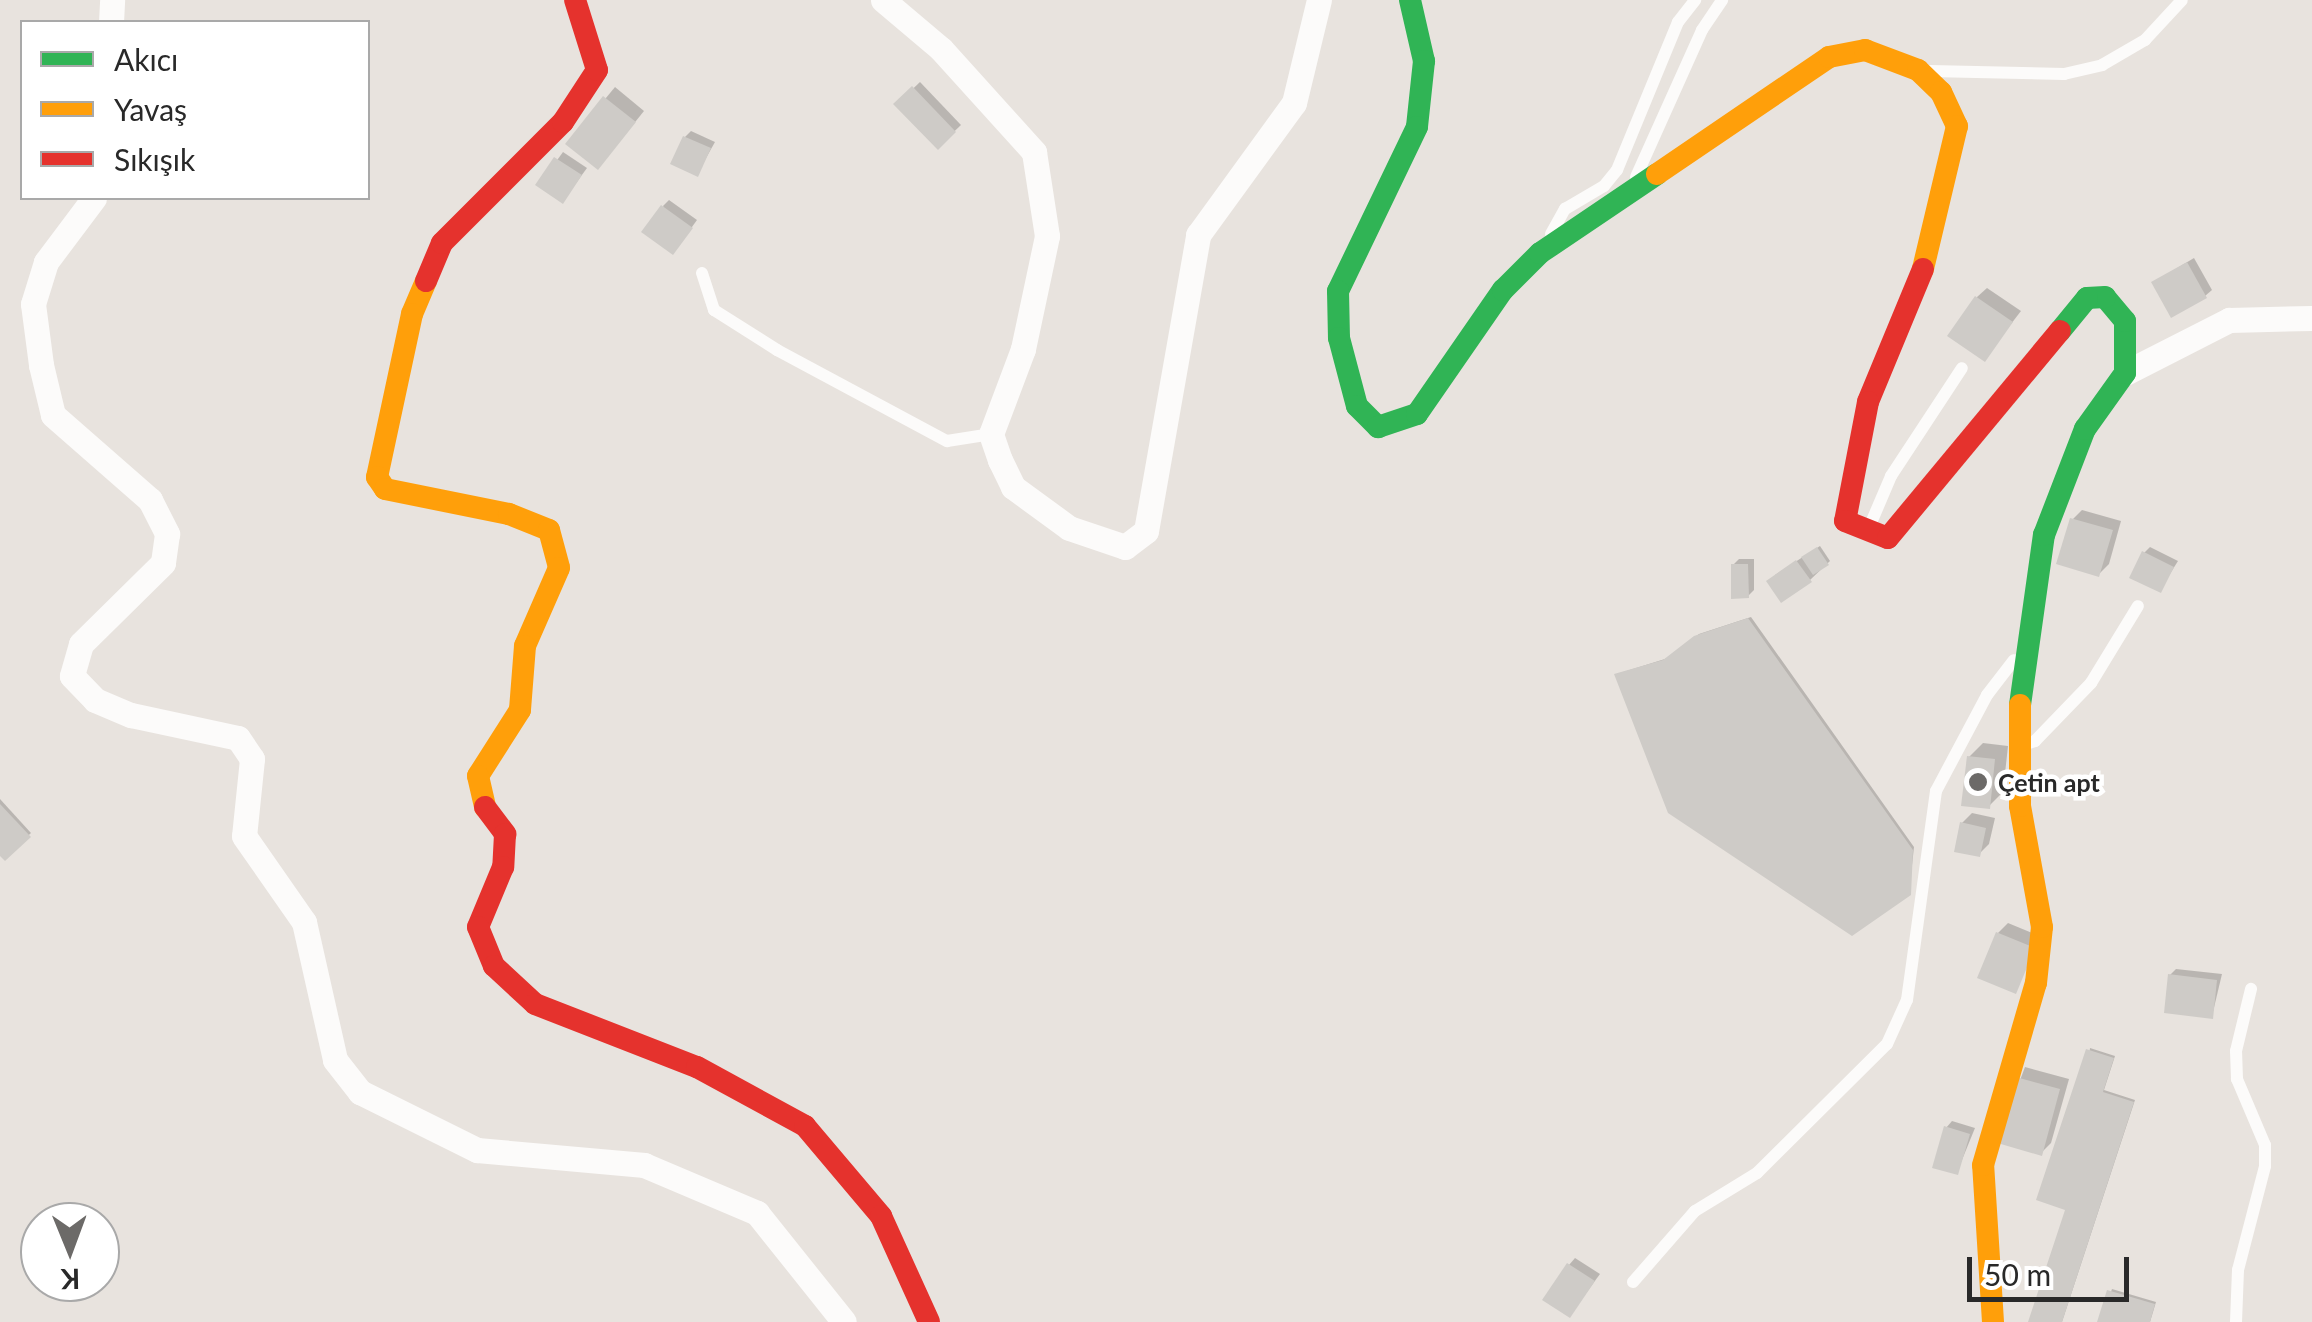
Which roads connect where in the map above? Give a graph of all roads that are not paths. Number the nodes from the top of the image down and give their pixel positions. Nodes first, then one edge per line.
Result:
1 (575, 0) edge
2 (883, 0) edge
3 (1318, 0) edge
4 (1410, 0) edge
5 (1695, 0) edge
6 (1722, 0) edge
7 (2182, 0) edge
8 (1918, 70) junction
9 (1633, 184) junction
10 (92, 200) edge
11 (1540, 252) junction
12 (702, 273) dead end
13 (2312, 318) edge
14 (1962, 368) dead end
15 (2125, 373) junction
16 (991, 434) junction
17 (1866, 534) junction
18 (2138, 606) dead end
19 (2025, 646) junction
20 (2017, 747) junction
21 (2251, 989) dead end
22 (1632, 1282) dead end
23 (844, 1322) edge
24 (929, 1322) edge
25 (1993, 1322) edge
26 (2236, 1322) edge

1 - 24 street
2 - 16 street
3 - 16 street
4 - 11 street
5 - 11 lane
6 - 9 lane
7 - 8 lane
8 - 9 street
8 - 17 street
9 - 11 street
10 - 23 street
12 - 16 lane
13 - 15 street
14 - 17 lane
15 - 17 street
15 - 19 street
18 - 20 lane
19 - 20 street
19 - 22 lane
20 - 25 street
21 - 26 lane

